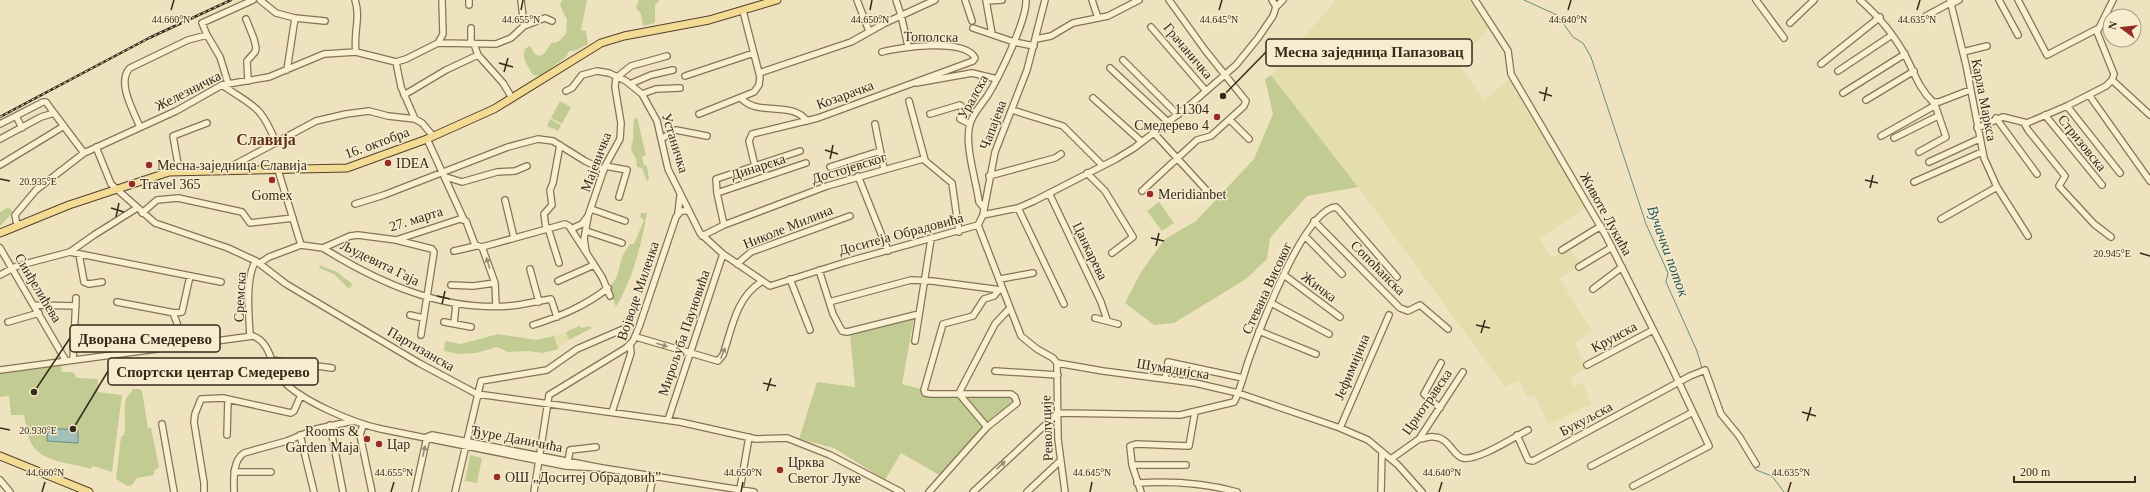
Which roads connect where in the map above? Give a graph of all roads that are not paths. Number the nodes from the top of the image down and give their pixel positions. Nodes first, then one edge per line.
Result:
1 (253, 0) edge
2 (260, 0) edge
3 (355, 0) edge
4 (442, 0) edge
5 (521, 0) edge
6 (777, 0) edge
7 (857, 0) edge
8 (896, 0) edge
9 (935, 0) edge
10 (965, 0) edge
11 (1002, 0) edge
12 (1026, 0) edge
13 (1045, 0) edge
14 (1092, 0) edge
15 (1139, 0) edge
16 (1169, 0) edge
17 (1272, 0) edge
18 (1283, 0) edge
19 (1475, 0) edge
20 (1756, 0) edge
21 (1814, 0) edge
22 (1860, 0) edge
23 (1959, 0) edge
24 (1999, 0) edge
25 (2018, 0) edge
26 (2113, 0) edge
27 (986, 1) edge
28 (1950, 2) edge
29 (1276, 7) junction
30 (743, 11) junction
31 (901, 15) junction
32 (1926, 16) dead end
33 (1880, 17) junction
34 (295, 18) junction
35 (1098, 18) junction
36 (246, 19) dead end
37 (325, 21) dead end
38 (552, 21) dead end
39 (972, 21) dead end
40 (1790, 23) dead end
41 (524, 26) junction
42 (1151, 26) dead end
43 (471, 28) dead end
44 (973, 28) dead end
45 (2097, 29) junction
46 (869, 31) junction
47 (992, 34) junction
48 (207, 35) junction
49 (1892, 35) junction
50 (2018, 35) dead end
51 (1784, 38) dead end
52 (1036, 39) junction
53 (1014, 42) junction
54 (438, 43) junction
55 (473, 44) junction
56 (908, 46) junction
57 (1034, 46) junction
58 (1987, 46) dead end
59 (356, 52) junction
60 (882, 52) dead end
61 (1963, 52) junction
62 (754, 53) junction
63 (478, 54) junction
64 (1904, 54) junction
65 (667, 56) dead end
66 (974, 60) joint
67 (1123, 60) dead end
68 (396, 62) junction
69 (1822, 64) dead end
70 (1110, 68) dead end
71 (287, 70) junction
72 (673, 70) dead end
73 (1838, 70) dead end
74 (1914, 71) junction
75 (760, 73) junction
76 (1225, 75) junction
77 (685, 76) dead end
78 (617, 77) junction
79 (997, 79) junction
80 (248, 80) junction
81 (2112, 80) junction
82 (225, 84) junction
83 (630, 84) junction
84 (907, 84) junction
85 (680, 88) dead end
86 (1970, 90) junction
87 (566, 91) dead end
88 (1206, 91) junction
89 (1843, 93) dead end
90 (642, 94) junction
91 (404, 95) junction
92 (2089, 95) junction
93 (512, 98) junction
94 (741, 98) junction
95 (1093, 98) dead end
96 (909, 100) dead end
97 (1866, 100) dead end
98 (1934, 104) junction
99 (2066, 106) junction
100 (1012, 110) junction
101 (54, 113) junction
102 (699, 114) dead end
103 (930, 114) dead end
104 (1178, 115) junction
105 (2044, 115) junction
106 (2150, 115) edge
107 (16, 116) junction
108 (1938, 116) junction
109 (1996, 118) junction
110 (415, 119) junction
111 (1230, 120) junction
112 (807, 121) junction
113 (207, 122) dead end
114 (1168, 122) junction
115 (2024, 123) junction
116 (0, 124) edge
117 (875, 124) dead end
118 (970, 124) junction
119 (64, 126) junction
120 (140, 127) junction
121 (22, 128) junction
122 (1977, 128) junction
123 (1154, 132) junction
124 (707, 136) dead end
125 (1881, 136) dead end
126 (430, 137) junction
127 (0, 138) edge
128 (1894, 138) dead end
129 (661, 139) junction
130 (1249, 139) dead end
131 (1979, 139) junction
132 (1142, 142) junction
133 (276, 143) junction
134 (560, 145) junction
135 (96, 147) junction
136 (800, 151) dead end
137 (880, 151) junction
138 (1919, 152) dead end
139 (1982, 152) junction
140 (84, 153) junction
141 (1061, 154) dead end
142 (1177, 158) junction
143 (925, 160) junction
144 (1929, 162) dead end
145 (806, 163) dead end
146 (0, 165) edge
147 (1102, 165) junction
148 (527, 166) dead end
149 (755, 166) junction
150 (830, 167) dead end
151 (605, 168) junction
152 (884, 169) junction
153 (179, 170) junction
154 (229, 170) junction
155 (278, 170) junction
156 (1087, 173) junction
157 (2120, 173) dead end
158 (444, 174) junction
159 (2037, 174) dead end
160 (858, 176) junction
161 (989, 176) junction
162 (2150, 181) edge
163 (1914, 182) dead end
164 (2102, 185) dead end
165 (1997, 187) junction
166 (116, 190) junction
167 (1142, 191) dead end
168 (1208, 192) dead end
169 (717, 193) junction
170 (1049, 193) junction
171 (680, 195) junction
172 (619, 197) dead end
173 (505, 200) dead end
174 (355, 204) dead end
175 (137, 208) junction
176 (984, 208) junction
177 (1018, 208) junction
178 (592, 209) junction
179 (689, 211) junction
180 (142, 213) junction
181 (678, 213) junction
182 (983, 215) junction
183 (588, 216) junction
184 (850, 216) dead end
185 (293, 218) junction
186 (1941, 219) dead end
187 (464, 220) junction
188 (625, 221) dead end
189 (1314, 221) junction
190 (17, 225) junction
191 (724, 225) junction
192 (978, 225) junction
193 (1601, 226) junction
194 (547, 228) junction
195 (571, 229) junction
196 (586, 231) junction
197 (0, 232) edge
198 (959, 232) junction
199 (702, 236) junction
200 (1305, 236) junction
201 (2028, 236) dead end
202 (2111, 237) dead end
203 (514, 238) junction
204 (931, 239) junction
205 (396, 240) junction
206 (622, 243) dead end
207 (301, 245) junction
208 (479, 247) junction
209 (1612, 247) junction
210 (0, 248) edge
211 (323, 248) junction
212 (1562, 250) dead end
213 (454, 251) dead end
214 (888, 251) junction
215 (70, 252) junction
216 (1112, 253) dead end
217 (80, 254) junction
218 (587, 254) junction
219 (723, 254) junction
220 (258, 262) junction
221 (559, 263) dead end
222 (737, 264) junction
223 (594, 265) junction
224 (1578, 267) dead end
225 (1622, 267) junction
226 (11, 268) junction
227 (530, 269) dead end
228 (819, 270) junction
229 (1033, 273) dead end
230 (1342, 274) dead end
231 (0, 275) edge
232 (1284, 275) junction
233 (190, 276) junction
234 (1397, 277) dead end
235 (790, 279) junction
236 (1000, 279) junction
237 (558, 281) dead end
238 (925, 281) junction
239 (102, 282) dead end
240 (221, 282) dead end
241 (761, 282) junction
242 (494, 283) junction
243 (451, 284) dead end
244 (608, 288) junction
245 (1593, 289) dead end
246 (1001, 290) junction
247 (610, 296) dead end
248 (76, 298) dead end
249 (426, 298) junction
250 (117, 302) dead end
251 (539, 302) junction
252 (829, 302) junction
253 (1271, 303) junction
254 (456, 304) junction
255 (1064, 304) dead end
256 (34, 305) junction
257 (76, 306) junction
258 (496, 306) junction
259 (1010, 308) junction
260 (39, 313) junction
261 (173, 313) junction
262 (919, 314) junction
263 (410, 315) dead end
264 (1388, 316) dead end
265 (557, 317) junction
266 (1340, 317) dead end
267 (424, 318) junction
268 (1095, 318) dead end
269 (1107, 320) junction
270 (8, 322) dead end
271 (444, 322) dead end
272 (454, 324) junction
273 (1118, 324) dead end
274 (533, 325) dead end
275 (471, 327) dead end
276 (628, 327) dead end
277 (1448, 329) dead end
278 (810, 330) dead end
279 (1653, 330) junction
280 (1259, 331) junction
281 (1329, 334) dead end
282 (421, 335) dead end
283 (250, 336) junction
284 (636, 337) junction
285 (915, 341) dead end
286 (181, 344) junction
287 (630, 344) junction
288 (690, 353) junction
289 (1316, 354) dead end
290 (73, 360) junction
291 (271, 360) junction
292 (66, 361) junction
293 (1057, 363) junction
294 (1441, 363) dead end
295 (1587, 365) dead end
296 (332, 368) dead end
297 (0, 370) edge
298 (995, 371) dead end
299 (1463, 372) dead end
300 (1058, 375) junction
301 (1242, 378) junction
302 (1165, 379) junction
303 (1679, 382) junction
304 (1238, 393) junction
305 (477, 394) junction
306 (301, 395) junction
307 (960, 395) junction
308 (228, 399) junction
309 (547, 403) junction
310 (1440, 408) junction
311 (612, 412) junction
312 (1195, 412) junction
313 (1693, 412) junction
314 (337, 413) junction
315 (1058, 413) junction
316 (668, 420) junction
317 (354, 421) junction
318 (162, 424) dead end
319 (330, 425) junction
320 (363, 425) junction
321 (988, 427) junction
322 (1340, 428) junction
323 (1528, 430) dead end
324 (226, 435) dead end
325 (300, 435) junction
326 (1517, 436) junction
327 (426, 437) junction
328 (749, 437) junction
329 (1419, 439) junction
330 (466, 444) junction
331 (596, 447) dead end
332 (1382, 452) junction
333 (0, 456) edge
334 (539, 458) junction
335 (1391, 458) junction
336 (1060, 461) junction
337 (568, 462) junction
338 (1756, 464) dead end
339 (1132, 465) junction
340 (1186, 465) dead end
341 (1591, 466) dead end
342 (602, 468) junction
343 (234, 472) junction
344 (271, 472) dead end
345 (653, 476) junction
346 (0, 480) edge
347 (1137, 483) junction
348 (1632, 486) dead end
349 (740, 489) junction
350 (10, 492) edge
351 (88, 492) edge
352 (174, 492) edge
353 (204, 492) edge
354 (234, 492) edge
355 (314, 492) edge
356 (343, 492) edge
357 (372, 492) edge
358 (415, 492) edge
359 (455, 492) edge
360 (534, 492) edge
361 (650, 492) edge
362 (754, 492) edge
363 (901, 492) edge
364 (929, 492) edge
365 (973, 492) edge
366 (1027, 492) edge
367 (1065, 492) edge
368 (1141, 492) edge
369 (1236, 492) edge
370 (1381, 492) edge
371 (1422, 492) edge

1 - 48 street
2 - 34 street
3 - 59 street
4 - 54 street
5 - 41 street
6 - 30 main road, 16. октобра
7 - 46 street
8 - 31 street
9 - 31 street
10 - 39 street
11 - 27 street
12 - 53 street, Уралска
13 - 52 street, Чапајева
14 - 35 street
15 - 35 street
16 - 76 street
17 - 29 street
18 - 29 street, Доситеја Обрадовића
19 - 193 street, Животе Лукића
20 - 51 street
21 - 40 street
22 - 33 street
23 - 28 street
24 - 50 street
25 - 45 street
26 - 45 street
27 - 47 street
28 - 32 street
28 - 61 street, Карла Маркса
29 - 76 street, Доситеја Обрадовића
30 - 62 street
30 - 93 main road, 16. октобра
31 - 46 street
31 - 56 street
33 - 49 street
33 - 69 street
34 - 37 street
34 - 71 street
35 - 52 street
36 - 80 street
38 - 41 street
41 - 55 street
42 - 88 street, Грачаничка
43 - 55 street
44 - 47 street
45 - 81 street
46 - 75 street
47 - 53 street
48 - 82 street
48 - 120 street
49 - 64 street
49 - 73 street
52 - 57 street, Чапајева
53 - 57 street
53 - 79 street, Уралска
54 - 55 street
54 - 68 street
55 - 63 street
56 - 60 street, Тополска
56 - 66 street, Тополска
57 - 100 street, Чапајева
58 - 61 street, Карла Маркса
59 - 68 street, Железничка
59 - 71 street, Железничка
61 - 86 street, Карла Маркса
62 - 75 street
62 - 77 street
63 - 91 street
63 - 93 street
64 - 74 street
64 - 89 street
65 - 78 street
66 - 84 street, Козарачка
67 - 104 street
68 - 91 street
70 - 114 street
71 - 80 street, Железничка
72 - 83 street
74 - 97 street
74 - 98 street
75 - 94 street
76 - 88 street, Доситеја Обрадовића
76 - 111 street
78 - 83 street, Устаничка
78 - 87 street, Устаничка
78 - 151 street, Мајевичка
79 - 84 street
79 - 118 street, Уралска
80 - 82 street, Железничка
81 - 92 street, Стризовска
81 - 106 street
82 - 120 street, Железничка
82 - 133 street
83 - 90 street, Устаничка
84 - 112 street, Козарачка
85 - 90 street
86 - 98 street
86 - 122 street, Карла Маркса
88 - 104 street, Доситеја Обрадовића
90 - 129 street, Устаничка
91 - 110 street
92 - 99 street, Стризовска
92 - 162 street
93 - 126 main road, 16. октобра
94 - 102 street
94 - 112 street
95 - 132 street
96 - 143 street
98 - 108 street
98 - 125 street
99 - 105 street, Стризовска
99 - 157 street, Стризовска
100 - 147 street
100 - 161 street, Чапајева
101 - 107 street
101 - 119 street
101 - 121 street
103 - 118 street
104 - 114 street, Доситеја Обрадовића
105 - 115 street, Стризовска
105 - 164 street, Стризовска
107 - 116 street
107 - 121 street
108 - 128 street
108 - 138 street
109 - 115 street
109 - 122 street
109 - 159 street
110 - 126 street
110 - 133 street
111 - 130 street
111 - 142 street
112 - 149 street, Козарачка
113 - 153 street
114 - 123 street, Доситеја Обрадовића
115 - 202 street
117 - 137 street
118 - 176 street, Уралска
119 - 140 street
119 - 146 street
120 - 135 street, Железничка
121 - 127 street
122 - 131 street, Карла Маркса
123 - 132 street, Доситеја Обрадовића
123 - 142 street
124 - 129 street
126 - 155 main road, 16. октобра
126 - 158 street
129 - 171 street, Устаничка
131 - 139 street, Карла Маркса
131 - 144 street
132 - 147 street, Доситеја Обрадовића
133 - 154 street
134 - 151 street
134 - 158 street
134 - 194 street
135 - 140 street, Железничка
135 - 166 street, Партизанска
136 - 149 street
137 - 150 street
137 - 152 street
139 - 163 street, Карла Маркса
139 - 165 street, Карла Маркса
140 - 190 street, Железничка
141 - 161 street
142 - 167 street
142 - 168 street
143 - 152 street, Достојевског
143 - 198 street
145 - 169 street, Динарска
147 - 156 street, Доситеја Обрадовића
148 - 158 street
149 - 169 street
151 - 172 street
151 - 178 street, Мајевичка
152 - 160 street, Достојевског
153 - 154 main road, 16. октобра
153 - 166 main road, 16. октобра
154 - 155 main road, 16. октобра
155 - 185 street
156 - 170 street, Доситеја Обрадовића
156 - 216 street
158 - 174 street
158 - 187 street
160 - 191 street, Достојевског
160 - 214 street
161 - 176 street, Чапајева
165 - 186 street
165 - 201 street, Карла Маркса
166 - 175 street, Партизанска
166 - 190 main road, 16. октобра
169 - 191 street
170 - 177 street, Доситеја Обрадовића
170 - 269 street, Цанкарева
171 - 179 street, Устаничка
171 - 181 street, Војводе Миленка
173 - 203 street
175 - 180 street, Партизанска
175 - 215 street
176 - 182 street, Чапајева
177 - 182 street, Доситеја Обрадовића
177 - 255 street
178 - 183 street, Мајевичка
178 - 188 street
179 - 181 street
179 - 199 street, Устаничка
180 - 185 street
180 - 220 street, Партизанска
181 - 284 street, Војводе Миленка
182 - 192 street, Доситеја Обрадовића
183 - 195 street
183 - 196 street
184 - 222 street, Николе Милина
185 - 207 street
187 - 205 street, 27. марта
187 - 208 street, 27. марта
189 - 200 street, Стевана Високог
189 - 234 street, Стевана Високог
189 - 277 street, Сопоћанска
190 - 197 main road, 16. октобра
191 - 199 street, Достојевског
192 - 198 street, Доситеја Обрадовића
192 - 236 street, Шумадијска
193 - 209 street, Животе Лукића
193 - 212 street
194 - 195 street
194 - 203 street
194 - 221 street
195 - 218 street
196 - 206 street
196 - 218 street
198 - 204 street, Доситеја Обрадовића
199 - 219 street, Устаничка
200 - 230 street
200 - 232 street, Стевана Високог
203 - 208 street
204 - 214 street, Доситеја Обрадовића
204 - 238 street
205 - 211 street, 27. марта
205 - 249 street
207 - 211 street, 27. марта
207 - 220 street
208 - 213 street
242 -> 208 street, 27. марта
209 - 224 street
209 - 225 street, Животе Лукића
210 - 226 street, Синђелићева
211 - 249 street, Људевита Гаја
214 - 228 street, Доситеја Обрадовића
215 - 217 street
215 - 226 street
217 - 233 street
217 - 239 street
218 - 223 street
219 - 222 street, Устаничка
219 - 288 street, Мирољуба Пауновића
220 - 283 street, Сремска
220 - 305 street, Партизанска
222 - 241 street, Устаничка
223 - 237 street
223 - 244 street
225 - 245 street
225 - 279 street, Животе Лукића
226 - 231 street
226 - 256 street, Синђелићева
227 - 251 street
228 - 235 street, Доситеја Обрадовића
228 - 252 street
229 - 236 street
232 - 253 street, Стевана Високог
232 - 266 street, Жичка
233 - 240 street
233 - 261 street
235 - 241 street, Доситеја Обрадовића
235 - 278 street
236 - 246 street, Шумадијска
238 - 246 street
238 - 252 street
238 - 262 street
288 -> 241 street
242 - 243 street
242 - 258 street, 27. марта
244 - 247 street
244 - 265 street
246 - 259 street, Шумадијска
246 - 307 street
248 - 257 street
249 - 254 street, Људевита Гаја
249 - 267 street, Људевита Гаја
250 - 261 street
251 - 258 street, Људевита Гаја
251 - 265 street, Људевита Гаја
252 - 262 street
253 - 280 street, Стевана Високог
253 - 281 street
254 - 258 street, Људевита Гаја
254 - 272 street
256 - 257 street
256 - 260 street, Синђелићева
257 - 290 street
259 - 293 street, Шумадијска
259 - 307 street
260 - 270 street
260 - 292 street, Синђелићева
261 - 286 street
262 - 285 street
263 - 267 street
264 - 322 street, Јефимијина
265 - 274 street
267 - 282 street, Људевита Гаја
268 - 269 street
269 - 273 street
271 - 272 street
272 - 275 street
276 - 305 street
279 - 295 street, Крунска
279 - 303 street, Животе Лукића
280 - 289 street
280 - 301 street, Стевана Високог
283 - 286 street
283 - 291 street, Ђуре Даничића
284 - 287 street, Војводе Миленка
284 -> 288 street
286 - 290 street
287 - 309 street
287 - 311 street, Војводе Миленка
288 - 316 street, Мирољуба Пауновића
290 - 292 street
291 - 296 street
291 - 306 street, Ђуре Даничића
292 - 297 street
293 - 300 street, Револуције
293 - 302 street, Шумадијска
294 - 310 street
298 - 300 street
299 - 310 street, Црнотравска
300 - 315 street, Револуције
301 - 302 street
301 - 304 street, Стевана Високог
302 - 304 street, Шумадијска
303 - 313 street, Животе Лукића
303 - 326 street, Букуљска
303 - 338 street
304 - 312 street
304 - 322 street, Шумадијска
305 - 309 street, Партизанска
305 - 330 street
306 - 308 street
306 - 314 street, Ђуре Даничића
307 - 321 street
307 - 321 street
308 - 324 street
308 - 353 street
309 - 311 street, Партизанска
309 - 334 street
310 - 329 street, Црнотравска
311 - 316 street, Партизанска
312 - 315 street
312 - 339 street
313 - 341 street
313 - 348 street, Животе Лукића
314 - 317 street, Ђуре Даничића
314 - 319 street
315 - 336 street, Револуције
365 -> 315 street
316 - 328 street, Партизанска
317 - 319 street
317 - 320 street, Ђуре Даничића
318 - 352 street
319 - 325 street
319 - 356 street
320 - 327 street, Ђуре Даничића
320 - 357 street
321 - 364 street
322 - 332 street, Шумадијска
323 - 326 street
325 - 343 street
325 - 355 street
326 - 329 street
327 - 330 street, Ђуре Даничића
358 -> 327 street
328 - 349 street
328 - 363 street, Партизанска
329 - 335 street, Црнотравска
330 - 334 street, Ђуре Даничића
330 - 359 street
331 - 337 street
332 - 335 street, Шумадијска
332 - 370 street
333 - 351 main road
334 - 337 street, Ђуре Даничића
334 - 342 street, Ђуре Даничића
334 - 360 street
335 - 371 street, Шумадијска
336 - 366 street
336 - 367 street, Револуције
337 - 342 street, Ђуре Даничића
339 - 340 street
339 - 347 street
342 - 345 street, Ђуре Даничића
343 - 344 street
343 - 354 street
345 - 349 street, Ђуре Даничића
345 - 361 street
346 - 350 street
347 - 368 street
347 - 369 street
349 - 362 street, Ђуре Даничића

